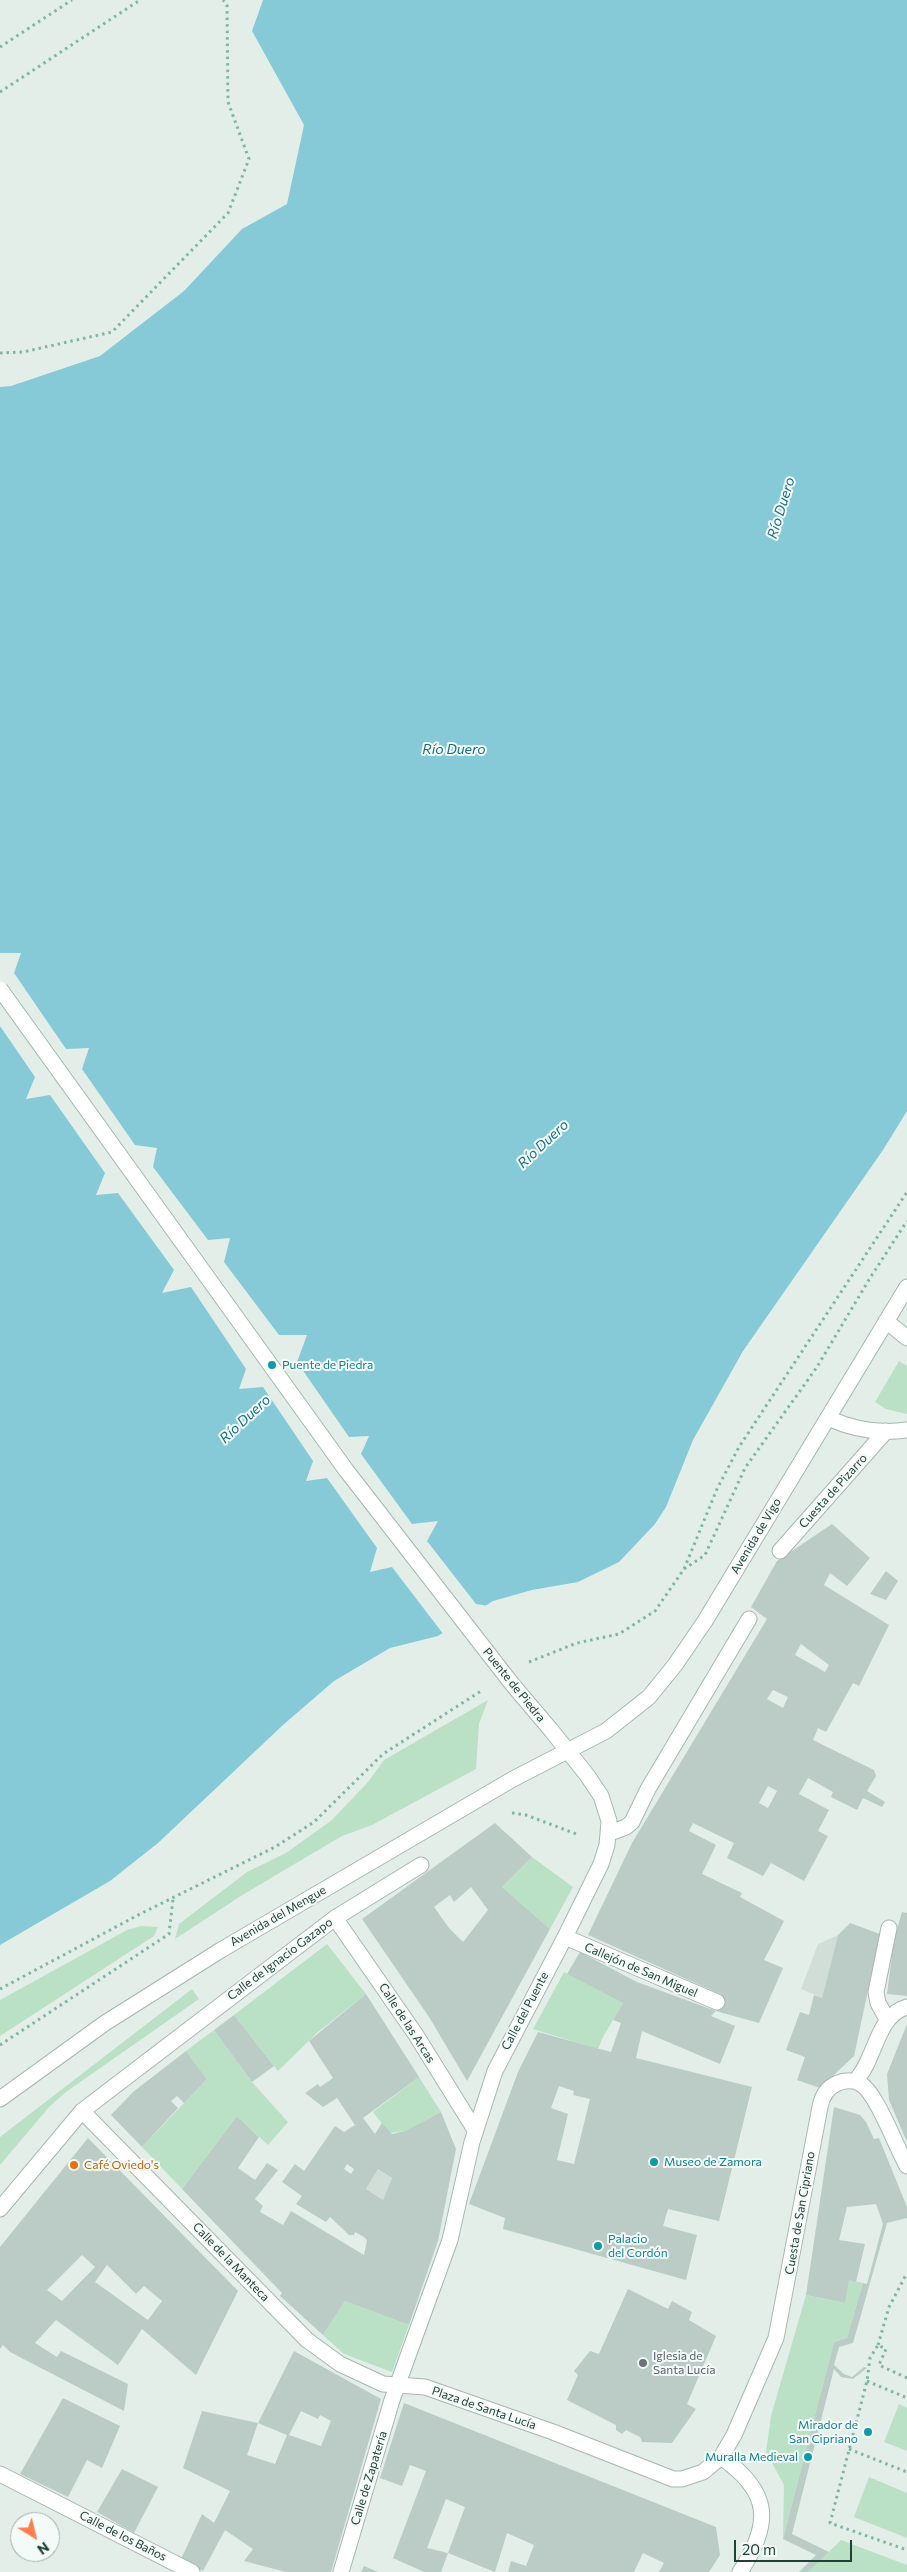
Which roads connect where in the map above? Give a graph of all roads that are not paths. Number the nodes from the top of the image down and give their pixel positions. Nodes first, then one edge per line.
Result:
1 (0, 989) edge
2 (907, 1287) edge
3 (886, 1321) junction
4 (907, 1338) edge
5 (828, 1418) junction
6 (907, 1430) edge
7 (886, 1432) junction
8 (780, 1551) dead end
9 (749, 1619) dead end
10 (568, 1752) junction
11 (610, 1833) junction
12 (421, 1865) dead end
13 (335, 1918) junction
14 (889, 1928) dead end
15 (565, 1937) junction
16 (717, 2002) dead end
17 (907, 2007) edge
18 (887, 2019) junction
19 (855, 2081) junction
20 (0, 2098) edge
21 (82, 2111) junction
22 (475, 2130) junction
23 (907, 2166) edge
24 (0, 2209) edge
25 (398, 2386) junction
26 (721, 2457) junction
27 (0, 2474) edge
28 (192, 2572) edge
29 (341, 2572) edge
30 (740, 2572) edge

1 - 10 street, Puente de Piedra, bridge
2 - 3 street, Avenida de Vigo
3 - 4 street
3 - 5 street, Avenida de Vigo
5 - 7 street
5 - 10 street, Avenida de Vigo
6 - 7 street
7 - 8 street, Cuesta de Pizarro
9 - 11 street
10 - 11 street, Calle del Puente
10 - 20 street, Avenida del Mengue
11 - 15 street, Calle del Puente
12 - 13 street, Calle de Ignacio Gazapo
13 - 21 street, Calle de Ignacio Gazapo
13 - 22 street, Calle de las Arcas
14 - 18 street
15 - 16 street, Callejón de San Miguel
15 - 22 street, Calle del Puente
17 - 18 street
18 - 19 street
19 - 23 street
19 - 26 street, Cuesta de San Cipriano
21 - 24 street, Calle de Ignacio Gazapo
21 - 25 street, Calle de la Manteca
22 - 25 street, Calle del Puente
25 - 26 street, Plaza de Santa Lucía
25 - 29 street, Calle de Zapatería
26 - 30 street
27 - 28 street, Calle de los Baños

